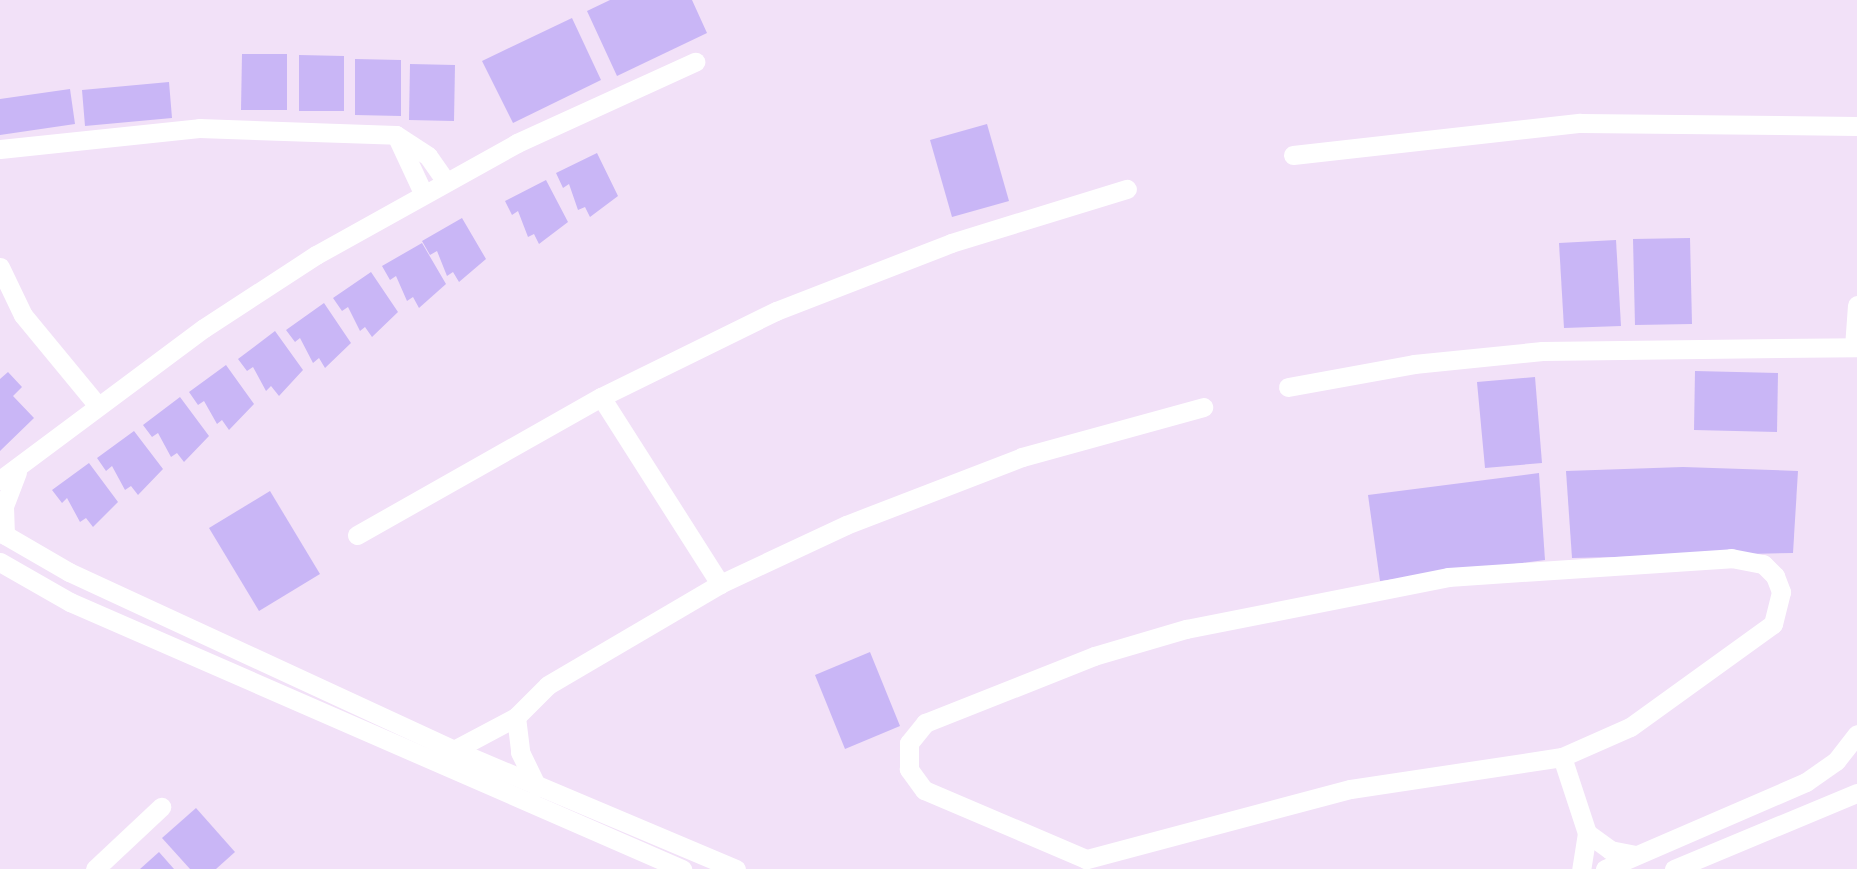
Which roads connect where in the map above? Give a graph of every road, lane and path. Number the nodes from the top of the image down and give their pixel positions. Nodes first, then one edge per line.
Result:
1 (695, 62) dead end
2 (1857, 126) edge
3 (396, 135) junction
4 (1, 147) edge
5 (1293, 155) dead end
6 (445, 180) junction
7 (1127, 189) dead end
8 (422, 193) junction
9 (0, 267) edge
10 (1857, 305) edge
11 (1855, 347) edge
12 (1288, 387) dead end
13 (601, 397) junction
14 (98, 406) junction
15 (1203, 407) dead end
16 (8, 476) edge
17 (2, 533) edge
18 (357, 535) dead end
19 (0, 562) edge
20 (720, 584) junction
21 (516, 717) junction
22 (1857, 734) edge
23 (454, 750) junction
24 (1562, 757) junction
25 (537, 787) junction
26 (1857, 793) edge
27 (161, 807) dead end
28 (1587, 834) junction
29 (1635, 855) junction
30 (95, 869) edge
31 (682, 869) edge
32 (736, 869) edge
33 (1581, 869) edge
34 (1605, 869) edge
35 (1674, 869) edge

1 - 6 street
2 - 5 street
3 - 4 street
3 - 6 street
3 - 8 street
6 - 8 street
7 - 13 street
8 - 14 street
9 - 14 street
10 - 11 street
11 - 12 street
13 - 18 street
13 - 20 street
14 - 16 street
15 - 20 street
16 - 17 street
17 - 23 street
19 - 31 street
20 - 21 street
21 - 23 street
21 - 25 street
22 - 29 street
23 - 25 street
24 - 24 street
24 - 28 street
25 - 32 street
26 - 35 street
27 - 30 street
28 - 29 street
28 - 33 street
29 - 34 street

